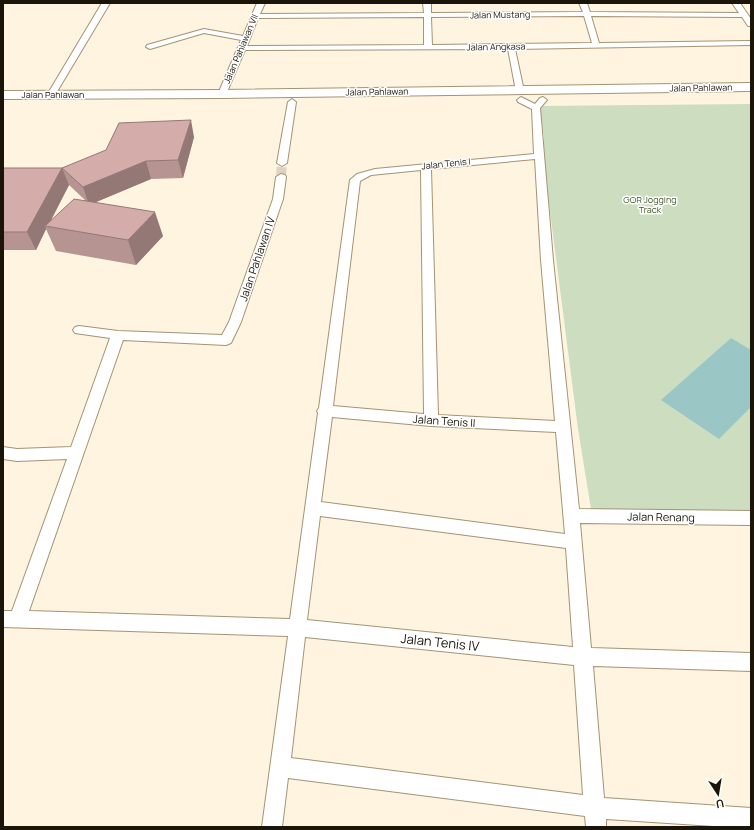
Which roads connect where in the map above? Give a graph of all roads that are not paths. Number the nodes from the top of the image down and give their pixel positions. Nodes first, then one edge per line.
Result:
1 (106, 3) edge
2 (261, 3) edge
3 (427, 3) edge
4 (583, 3) edge
5 (736, 3) edge
6 (587, 14) junction
7 (744, 15) junction
8 (256, 16) junction
9 (427, 16) junction
10 (751, 24) edge
11 (246, 39) junction
12 (751, 43) edge
13 (596, 45) junction
14 (150, 47) dead end
15 (511, 47) junction
16 (241, 48) junction
17 (428, 48) junction
18 (751, 87) edge
19 (520, 91) junction
20 (51, 94) junction
21 (222, 94) junction
22 (3, 95) edge
23 (751, 97) edge
24 (100, 99) junction
25 (126, 99) junction
26 (292, 102) junction
27 (3, 103) edge
28 (539, 104) junction
29 (539, 156) junction
30 (282, 163) tunnel mouth
31 (426, 166) junction
32 (281, 177) tunnel mouth
33 (79, 330) dead end
34 (118, 335) junction
35 (324, 411) junction
36 (431, 420) junction
37 (564, 427) junction
38 (3, 453) edge
39 (75, 453) junction
40 (313, 508) junction
41 (571, 516) junction
42 (751, 518) edge
43 (574, 542) junction
44 (11, 619) edge
45 (298, 628) junction
46 (583, 657) junction
47 (751, 662) edge
48 (280, 767) junction
49 (595, 807) junction
50 (751, 818) edge
51 (272, 827) edge
52 (596, 827) edge

1 - 20 street
2 - 8 street, Jalan Pahlawan VII
3 - 9 street
4 - 6 street
5 - 7 street
6 - 7 street, Jalan Mustang
6 - 9 street, Jalan Mustang
6 - 13 street
7 - 10 street
8 - 9 street, Jalan Mustang
8 - 11 street, Jalan Pahlawan VII
9 - 17 street
11 - 14 street
11 - 16 street, Jalan Pahlawan VII
12 - 13 street, Jalan Angkasa
13 - 15 street, Jalan Angkasa
15 - 17 street, Jalan Angkasa
15 - 19 street
16 - 17 street, Jalan Angkasa
16 - 21 street, Jalan Pahlawan VII
18 - 19 main road, Jalan Pahlawan
19 - 21 main road, Jalan Pahlawan
19 - 26 main road, Jalan Pahlawan
19 - 28 main road, Jalan Pahlawan
20 - 22 main road, Jalan Pahlawan
20 - 24 main road, Jalan Pahlawan
21 - 25 main road, Jalan Pahlawan
23 - 28 main road, Jalan Pahlawan
24 - 25 main road, Jalan Pahlawan
24 - 27 main road, Jalan Pahlawan
25 - 26 main road, Jalan Pahlawan
26 - 30 street
28 - 29 street
29 - 31 street, Jalan Tenis I
29 - 37 street
31 - 35 street, Jalan Tenis I
31 - 36 street
32 - 34 street, Jalan Pahlawan IV
33 - 34 street
34 - 39 street
35 - 36 street, Jalan Tenis II
35 - 40 street
36 - 37 street, Jalan Tenis II
37 - 41 street
38 - 39 street
39 - 44 street
40 - 43 street
40 - 45 street
41 - 42 street, Jalan Renang
41 - 43 street
43 - 46 street
44 - 45 street, Jalan Tenis IV
45 - 46 street, Jalan Tenis IV
45 - 48 street
46 - 47 street, Jalan Tenis IV
46 - 49 street
48 - 49 street
48 - 51 street
49 - 50 street
49 - 52 street

